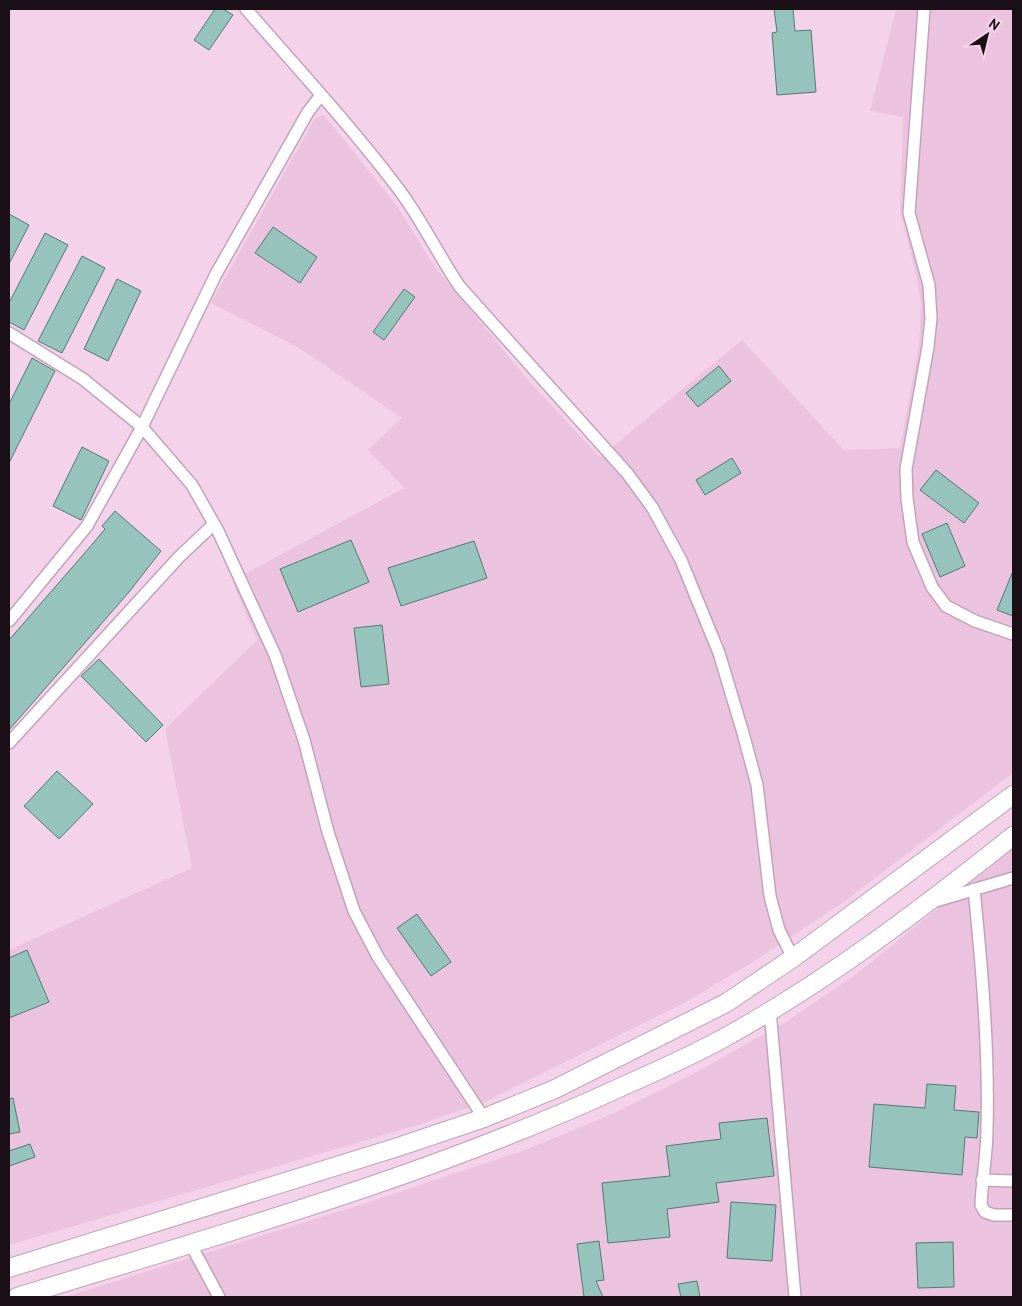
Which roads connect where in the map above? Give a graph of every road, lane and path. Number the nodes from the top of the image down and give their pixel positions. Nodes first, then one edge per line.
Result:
1 (246, 9) edge
2 (924, 9) edge
3 (321, 95) junction
4 (9, 333) edge
5 (142, 427) junction
6 (214, 524) junction
7 (9, 621) edge
8 (1013, 634) edge
9 (9, 743) edge
10 (1013, 795) edge
11 (1013, 836) edge
12 (1013, 878) edge
13 (974, 889) junction
14 (930, 902) junction
15 (793, 958) junction
16 (770, 1010) junction
17 (484, 1118) junction
18 (982, 1180) junction
19 (1013, 1181) edge
20 (1013, 1215) edge
21 (190, 1243) junction
22 (9, 1268) edge
23 (56, 1292) edge
24 (17, 1297) edge
25 (219, 1297) edge
26 (796, 1297) edge

1 - 3 street
2 - 8 street
3 - 5 street
3 - 15 street
4 - 5 street
5 - 6 street
5 - 7 street
6 - 9 street
6 - 17 street
10 - 15 highway
11 - 14 highway
12 - 13 street
13 - 14 street
13 - 18 street
14 - 16 highway
15 - 17 highway
16 - 21 highway
16 - 26 street
17 - 22 highway
18 - 19 street
18 - 20 street
21 - 23 highway
21 - 25 street
23 - 24 highway

